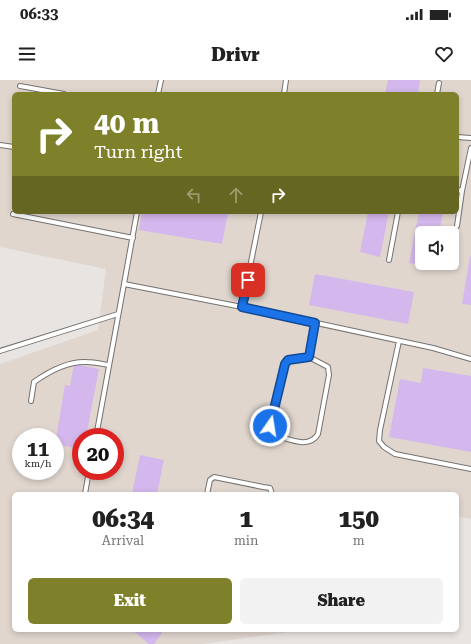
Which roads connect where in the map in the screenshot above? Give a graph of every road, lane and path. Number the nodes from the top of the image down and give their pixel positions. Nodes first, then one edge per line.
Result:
1 (161, 80) edge
2 (286, 80) edge
3 (439, 84) dead end
4 (20, 86) dead end
5 (53, 92) edge
6 (158, 92) edge
7 (284, 92) edge
8 (437, 92) edge
9 (459, 137) edge
10 (471, 138) edge
11 (0, 145) edge
12 (12, 147) edge
13 (471, 148) edge
14 (459, 190) edge
15 (462, 191) junction
16 (459, 212) edge
17 (13, 214) dead end
18 (137, 214) edge
19 (261, 214) edge
20 (398, 214) edge
21 (459, 214) edge
22 (457, 226) dead end
23 (133, 238) junction
24 (389, 260) dead end
25 (124, 284) junction
26 (242, 307) junction
27 (118, 314) junction
28 (315, 323) junction
29 (399, 341) junction
30 (0, 351) edge
31 (309, 357) junction
32 (471, 359) edge
33 (109, 365) junction
34 (31, 401) dead end
35 (98, 428) edge
36 (471, 469) edge
37 (87, 480) edge
38 (85, 492) edge
39 (207, 492) edge
40 (271, 492) edge

1 - 6 lane
2 - 7 lane
3 - 8 lane
4 - 5 lane
9 - 10 lane
11 - 12 lane
13 - 15 lane
14 - 15 lane
15 - 16 lane
17 - 23 lane
18 - 23 lane
19 - 26 lane
20 - 24 lane
21 - 22 lane
23 - 25 lane
25 - 26 lane
25 - 27 lane
26 - 28 lane
27 - 30 lane
27 - 33 lane
28 - 29 lane
28 - 31 lane
29 - 32 lane
29 - 36 lane
31 - 31 lane
33 - 34 lane
33 - 35 lane
37 - 38 lane
39 - 40 lane

